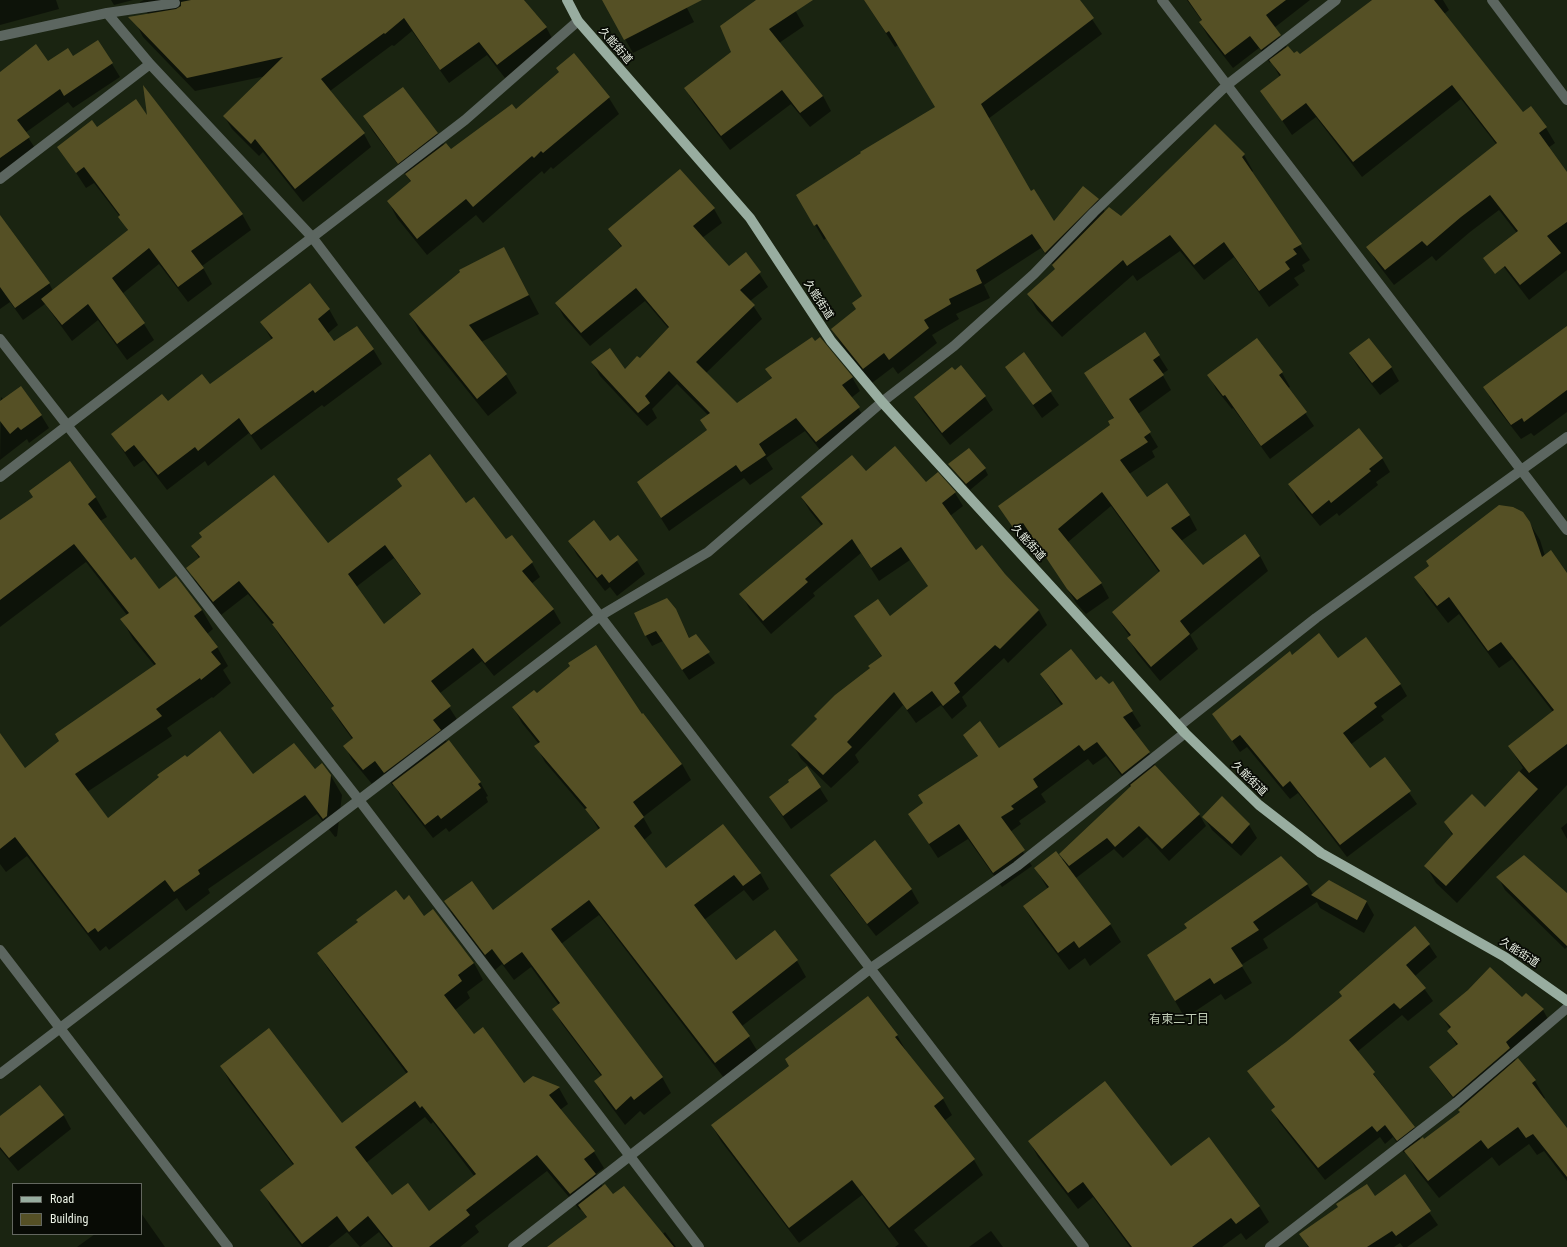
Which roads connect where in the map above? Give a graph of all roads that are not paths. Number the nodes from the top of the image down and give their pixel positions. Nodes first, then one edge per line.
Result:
1 (567, 0) edge
2 (1162, 0) edge
3 (1336, 0) edge
4 (1492, 0) edge
5 (175, 3) dead end
6 (107, 13) junction
7 (578, 21) junction
8 (0, 36) edge
9 (150, 64) junction
10 (1227, 85) junction
11 (1567, 100) edge
12 (0, 179) edge
13 (312, 237) junction
14 (0, 339) edge
15 (882, 402) junction
16 (66, 425) junction
17 (1567, 437) edge
18 (1522, 471) junction
19 (0, 477) edge
20 (1567, 530) edge
21 (600, 616) junction
22 (1182, 729) junction
23 (359, 800) junction
24 (0, 950) edge
25 (871, 968) junction
26 (1567, 1001) edge
27 (1567, 1008) edge
28 (60, 1027) junction
29 (0, 1074) edge
30 (630, 1156) junction
31 (228, 1247) edge
32 (513, 1247) edge
33 (699, 1247) edge
34 (1084, 1247) edge
35 (1270, 1247) edge

1 - 7 main road, 久能街道
2 - 10 street
3 - 10 street
4 - 11 street
5 - 6 street
6 - 8 street
6 - 9 street
7 - 13 street
7 - 15 main road, 久能街道
9 - 12 street
9 - 13 street
10 - 15 street
10 - 18 street
13 - 16 street
13 - 21 street
14 - 16 street
15 - 21 street
15 - 22 main road, 久能街道
16 - 19 street
16 - 23 street
17 - 18 street
18 - 20 street
18 - 22 street
21 - 23 street
21 - 25 street
22 - 25 street
22 - 26 main road, 久能街道
23 - 28 street
23 - 30 street
24 - 28 street
25 - 30 street
25 - 34 street
27 - 35 street
28 - 29 street
28 - 31 street
30 - 32 street
30 - 33 street

